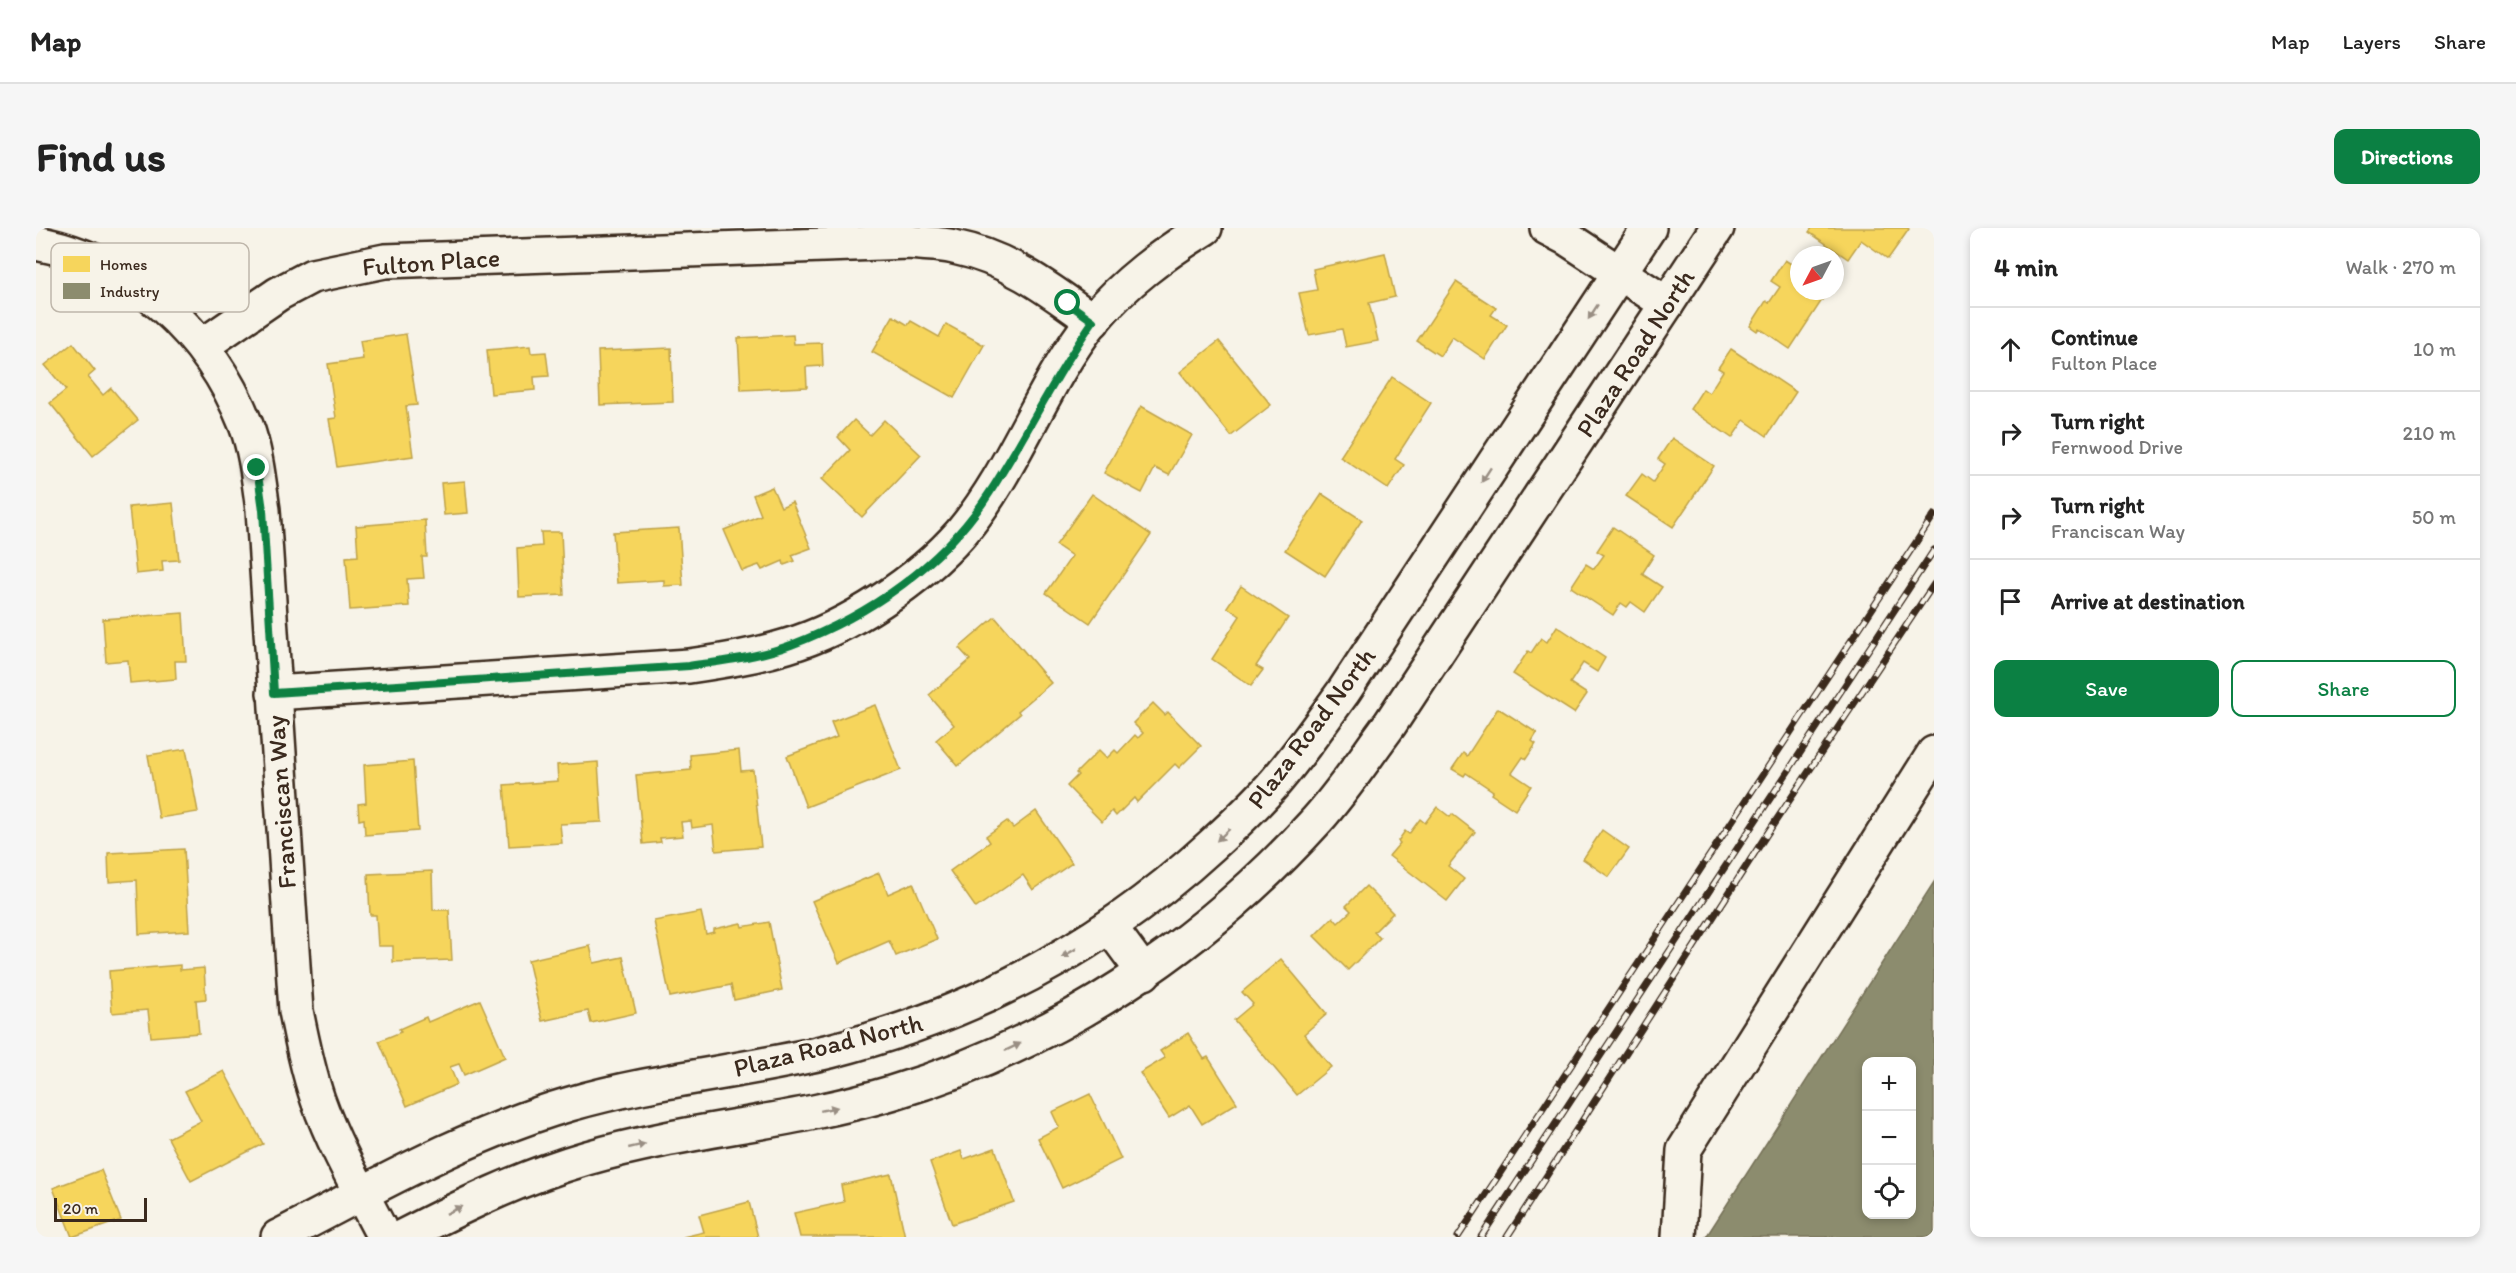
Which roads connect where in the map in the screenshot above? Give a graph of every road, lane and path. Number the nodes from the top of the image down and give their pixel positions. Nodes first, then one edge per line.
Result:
1 (1205, 228) edge
2 (1547, 228) edge
3 (1649, 228) edge
4 (1717, 228) edge
5 (36, 243) edge
6 (51, 246) edge
7 (1619, 273) junction
8 (1667, 304) junction
9 (170, 312) edge
10 (1093, 321) junction
11 (202, 346) junction
12 (274, 693) junction
13 (1934, 753) edge
14 (1110, 927) junction
15 (1144, 973) junction
16 (362, 1194) junction
17 (278, 1237) edge
18 (384, 1237) edge
19 (402, 1237) edge
20 (1679, 1237) edge

1 - 10 street
2 - 7 street
3 - 7 street, Plaza Road North
4 - 8 street, Plaza Road North
5 - 6 street, Franciscan Way
7 - 8 street
7 -> 14 street, Plaza Road North
8 - 15 street, Plaza Road North
9 - 11 street, Franciscan Way
10 - 11 street, Fulton Place
10 - 12 street
11 - 12 street, Franciscan Way
12 - 16 street, Franciscan Way
13 - 20 street
14 - 15 street
14 -> 16 street, Plaza Road North
19 -> 15 street, Plaza Road North
16 - 17 street, Plaza Road North
16 - 18 street, Franciscan Way

